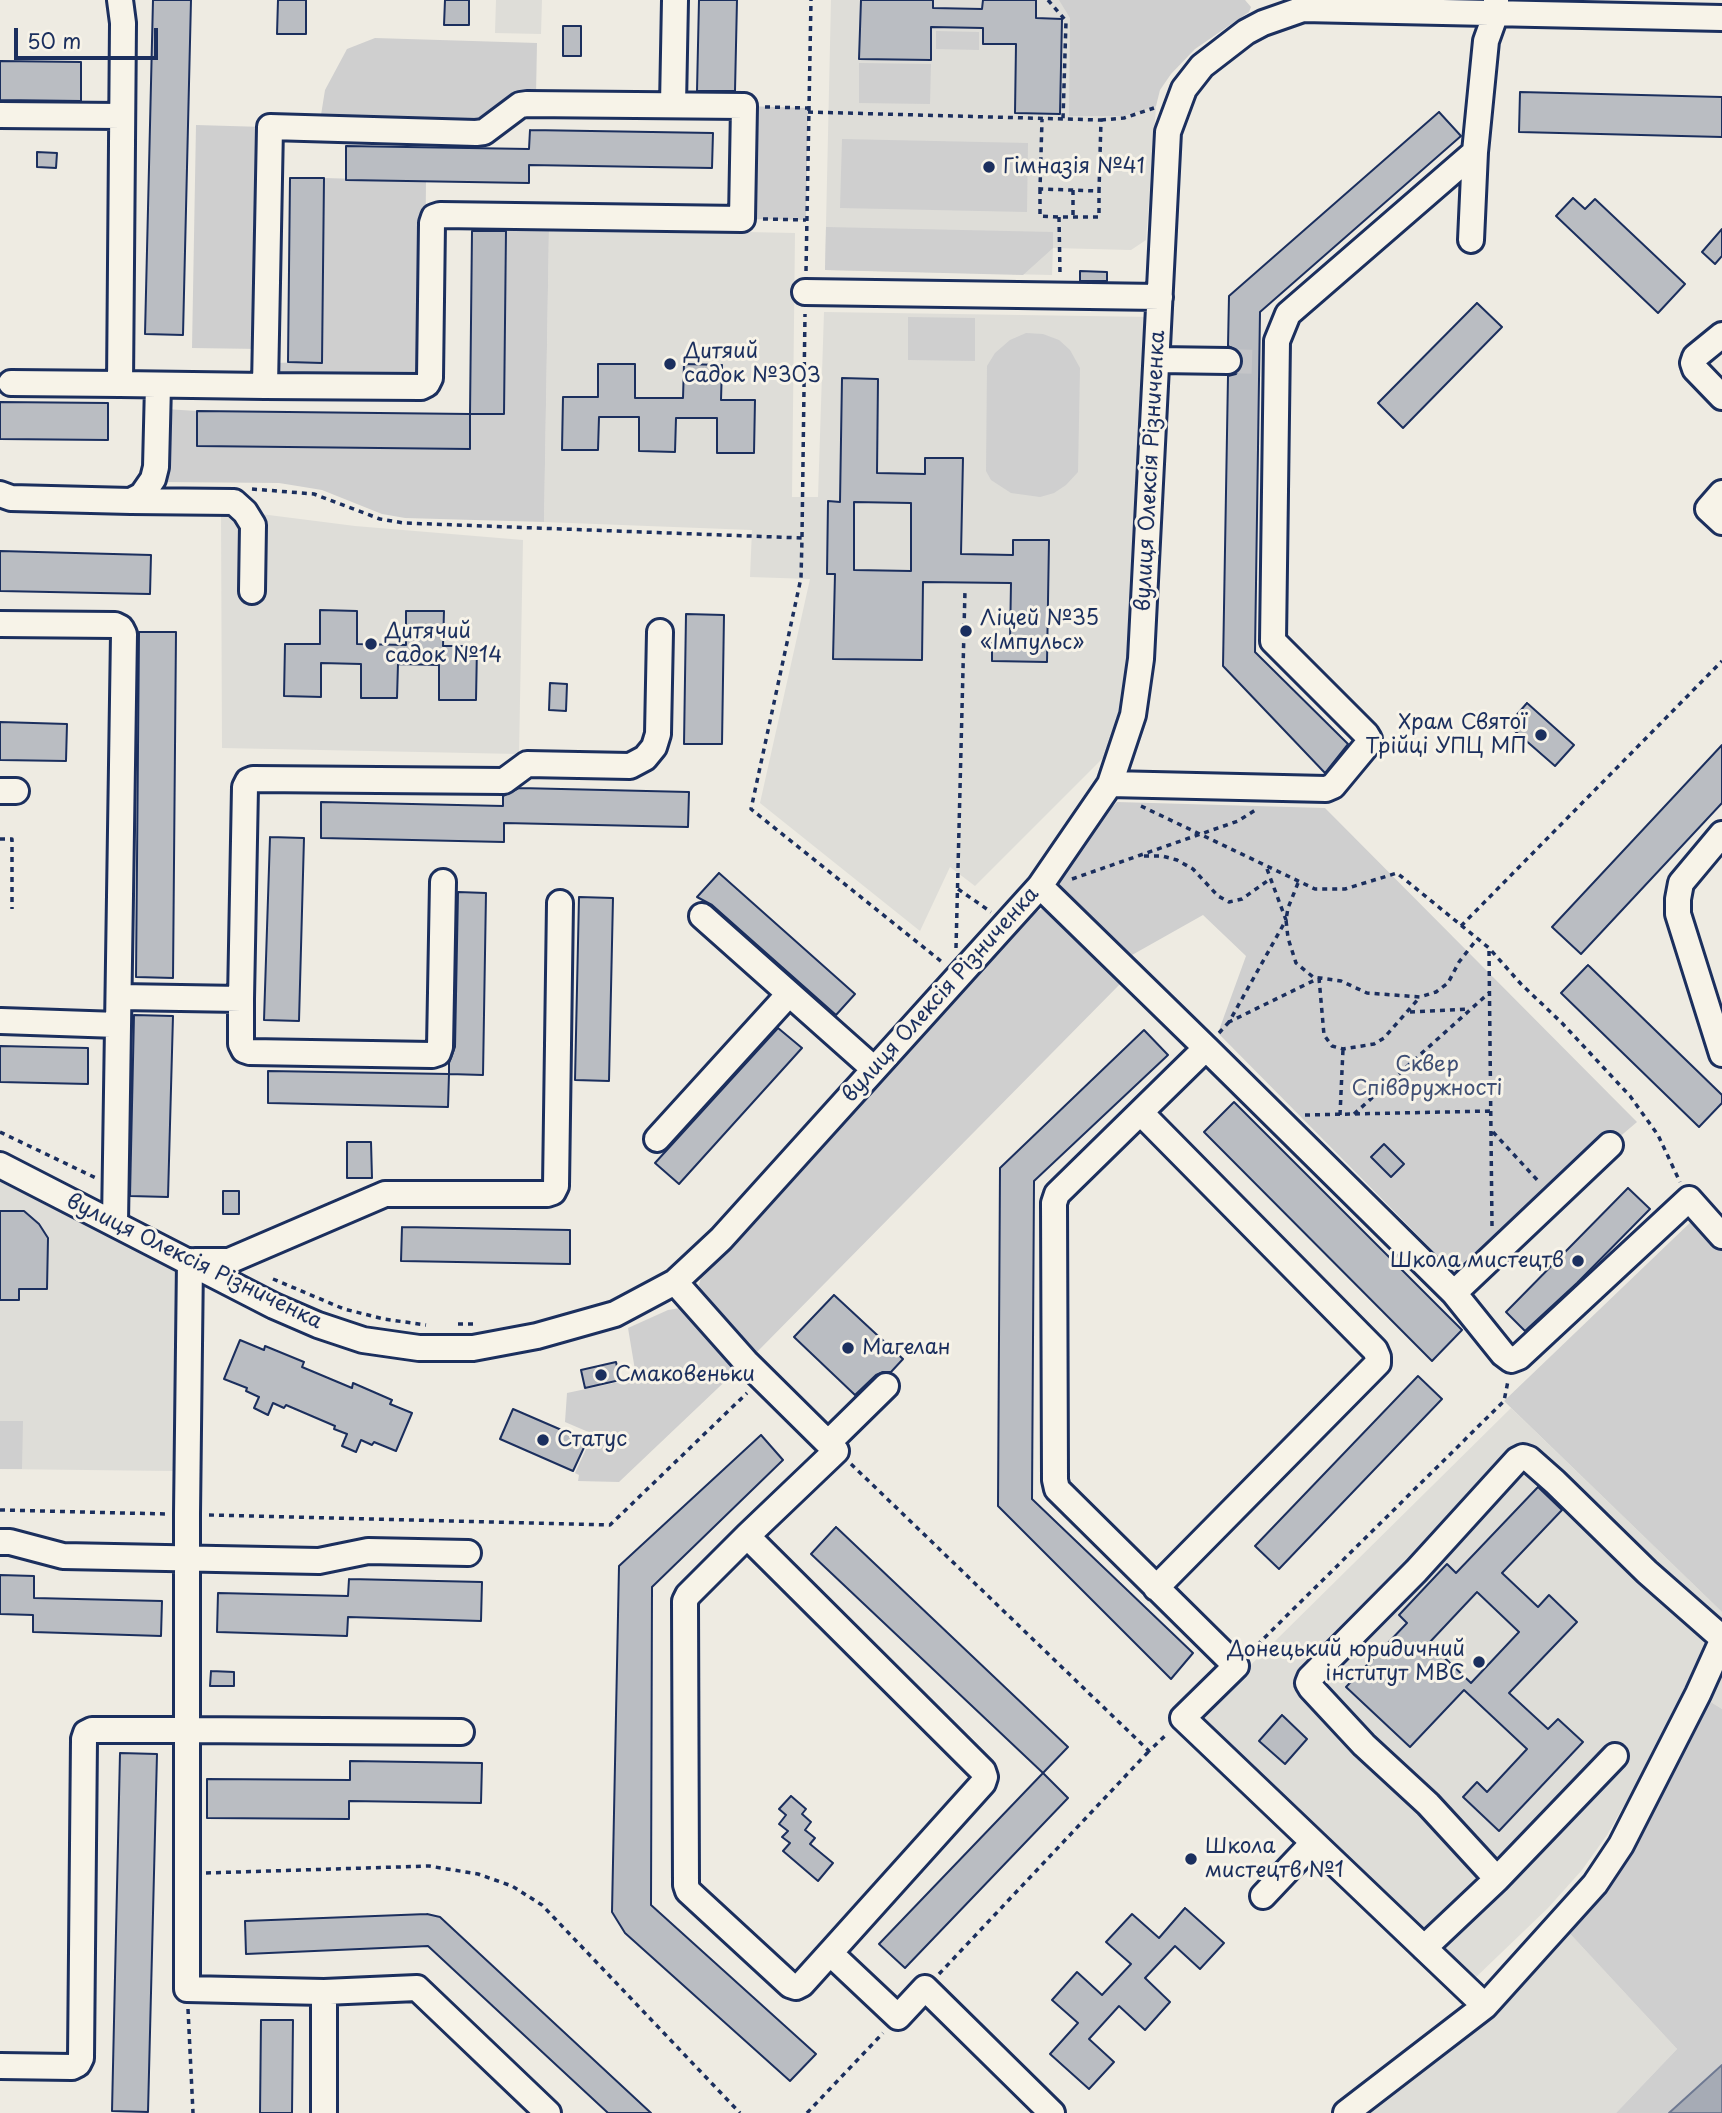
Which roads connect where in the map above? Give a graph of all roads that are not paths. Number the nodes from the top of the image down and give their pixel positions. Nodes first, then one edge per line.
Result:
1 (120, 0) edge
2 (675, 0) edge
3 (1301, 5) edge
4 (1496, 7) edge
5 (1712, 12) edge
6 (673, 105) junction
7 (0, 115) edge
8 (121, 116) junction
9 (1475, 152) junction
10 (1471, 240) dead end
11 (806, 292) road end
12 (1160, 297) junction
13 (1722, 335) edge
14 (1158, 360) junction
15 (1228, 361) tunnel mouth
16 (11, 383) dead end
17 (120, 384) junction
18 (158, 385) junction
19 (265, 386) junction
20 (1722, 397) edge
21 (1722, 493) edge
22 (0, 494) edge
23 (131, 501) junction
24 (1722, 522) edge
25 (252, 591) dead end
26 (0, 624) edge
27 (660, 632) dead end
28 (1110, 784) junction
29 (1722, 834) edge
30 (443, 883) dead end
31 (1043, 890) junction
32 (560, 903) dead end
33 (702, 916) dead end
34 (789, 994) junction
35 (120, 997) junction
36 (241, 999) junction
37 (1, 1021) edge
38 (118, 1025) junction
39 (1206, 1048) junction
40 (1722, 1054) edge
41 (874, 1069) junction
42 (1141, 1113) junction
43 (657, 1139) dead end
44 (1610, 1144) dead end
45 (0, 1165) edge
46 (115, 1223) junction
47 (1722, 1236) edge
48 (190, 1261) junction
49 (675, 1282) junction
50 (1454, 1293) junction
51 (886, 1386) dead end
52 (832, 1447) junction
53 (747, 1536) junction
54 (0, 1542) edge
55 (468, 1553) dead end
56 (187, 1558) junction
57 (1156, 1588) junction
58 (1722, 1639) edge
59 (189, 1730) junction
60 (461, 1732) dead end
61 (1615, 1756) dead end
62 (1312, 1843) junction
63 (1497, 1879) junction
64 (1264, 1896) dead end
65 (1424, 1948) junction
66 (830, 1953) junction
67 (324, 1993) junction
68 (1485, 2006) junction
69 (0, 2066) edge
70 (324, 2113) edge
71 (548, 2113) edge
72 (1052, 2113) edge
73 (1346, 2113) edge

1 - 8 street
2 - 6 street
3 - 4 street
3 - 12 street, вулиця Олексія Різниченка
4 - 5 street
4 - 9 street
6 - 19 street
6 - 19 street
7 - 8 street
8 - 17 street
9 - 10 street
9 - 28 street
11 - 12 street
12 - 14 street, вулиця Олексія Різниченка
13 - 20 street
14 - 15 street
14 - 28 street, вулиця Олексія Різниченка
16 - 17 street
17 - 18 street
18 - 19 street
18 - 23 street
21 - 24 street
22 - 23 street
23 - 25 street
26 - 35 street
27 - 36 street
28 - 31 street, вулиця Олексія Різниченка
29 - 40 street
30 - 36 street
31 - 39 street
31 - 41 street, вулиця Олексія Різниченка
32 - 48 street
33 - 34 street
34 - 41 street
34 - 43 street
35 - 36 street
35 - 38 street
37 - 38 street
38 - 46 street
39 - 42 street
39 - 50 street
41 - 49 street, вулиця Олексія Різниченка
42 - 57 street
42 - 57 street
44 - 50 street
45 - 46 street, вулиця Олексія Різниченка
46 - 48 street, вулиця Олексія Різниченка
47 - 50 street
48 - 49 street, вулиця Олексія Різниченка
48 - 56 street
49 - 52 street
51 - 52 street
52 - 53 street
53 - 66 street
53 - 66 street
54 - 56 street
55 - 56 street
56 - 59 street
57 - 62 street
58 - 63 street
58 - 68 street
59 - 60 street
59 - 67 street
59 - 69 street
61 - 63 street
62 - 64 street
62 - 65 street
63 - 65 street
65 - 68 street
66 - 72 street
67 - 70 street
67 - 71 street
68 - 73 street

